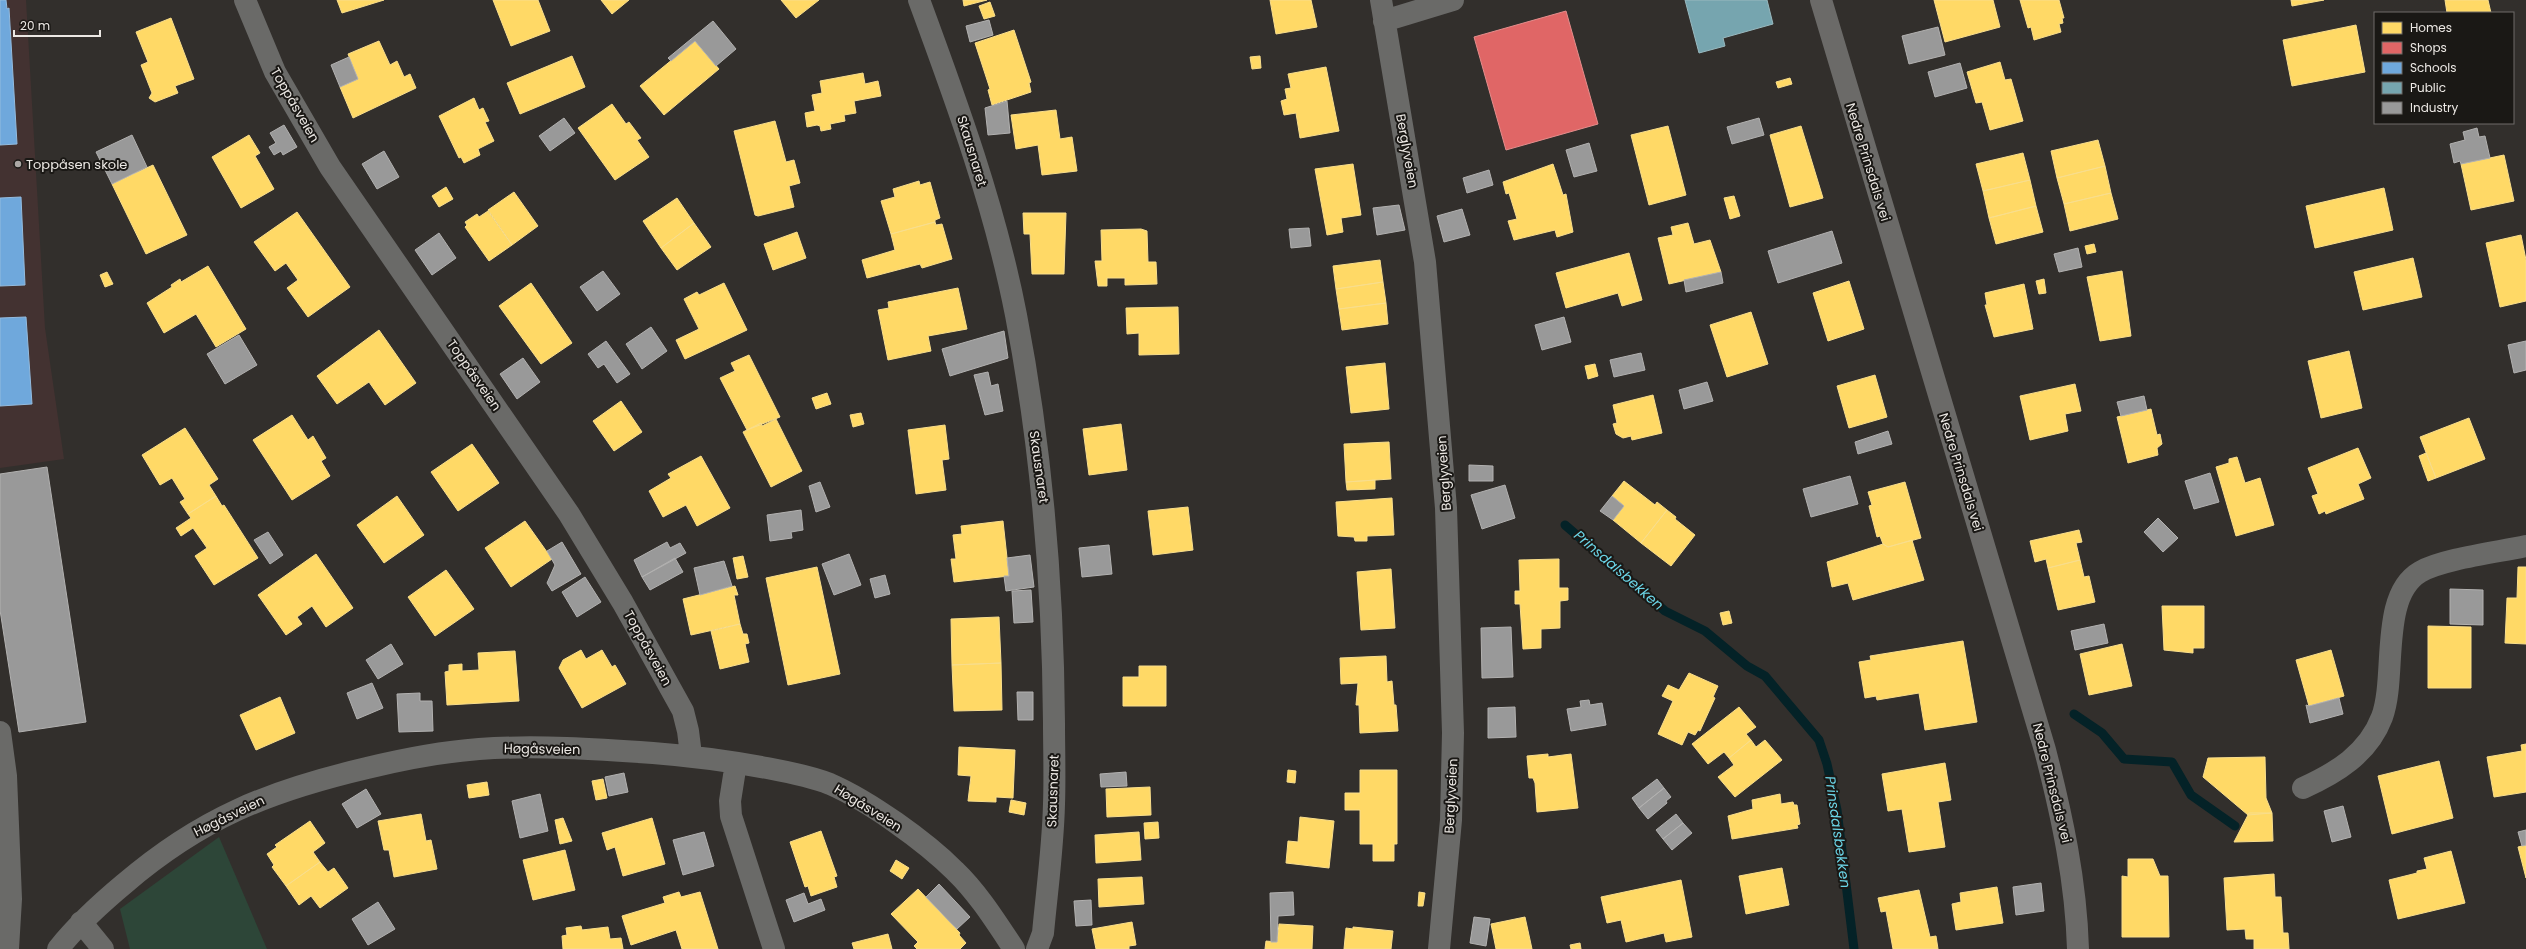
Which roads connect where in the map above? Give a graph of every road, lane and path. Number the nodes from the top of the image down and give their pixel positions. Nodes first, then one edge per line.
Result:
1 (245, 0) edge
2 (919, 0) edge
3 (1453, 0) edge
4 (1820, 0) edge
5 (1382, 10) edge
6 (2526, 546) edge
7 (0, 732) edge
8 (691, 755) junction
9 (736, 762) junction
10 (2303, 788) dead end
11 (81, 922) junction
12 (8, 949) edge
13 (58, 949) edge
14 (103, 949) edge
15 (774, 949) edge
16 (1014, 949) edge
17 (1036, 949) edge
18 (1439, 949) edge
19 (2078, 949) edge

1 - 8 street, Toppåsveien
2 - 17 street, Skausnaret
3 - 5 street
4 - 19 main road, Nedre Prinsdals vei
5 - 18 street, Berglyveien
6 - 10 street
7 - 12 street
8 - 9 street, Høgåsveien
8 - 11 street, Høgåsveien
9 - 15 street
9 - 16 street, Høgåsveien
11 - 13 street, Høgåsveien
11 - 14 street

